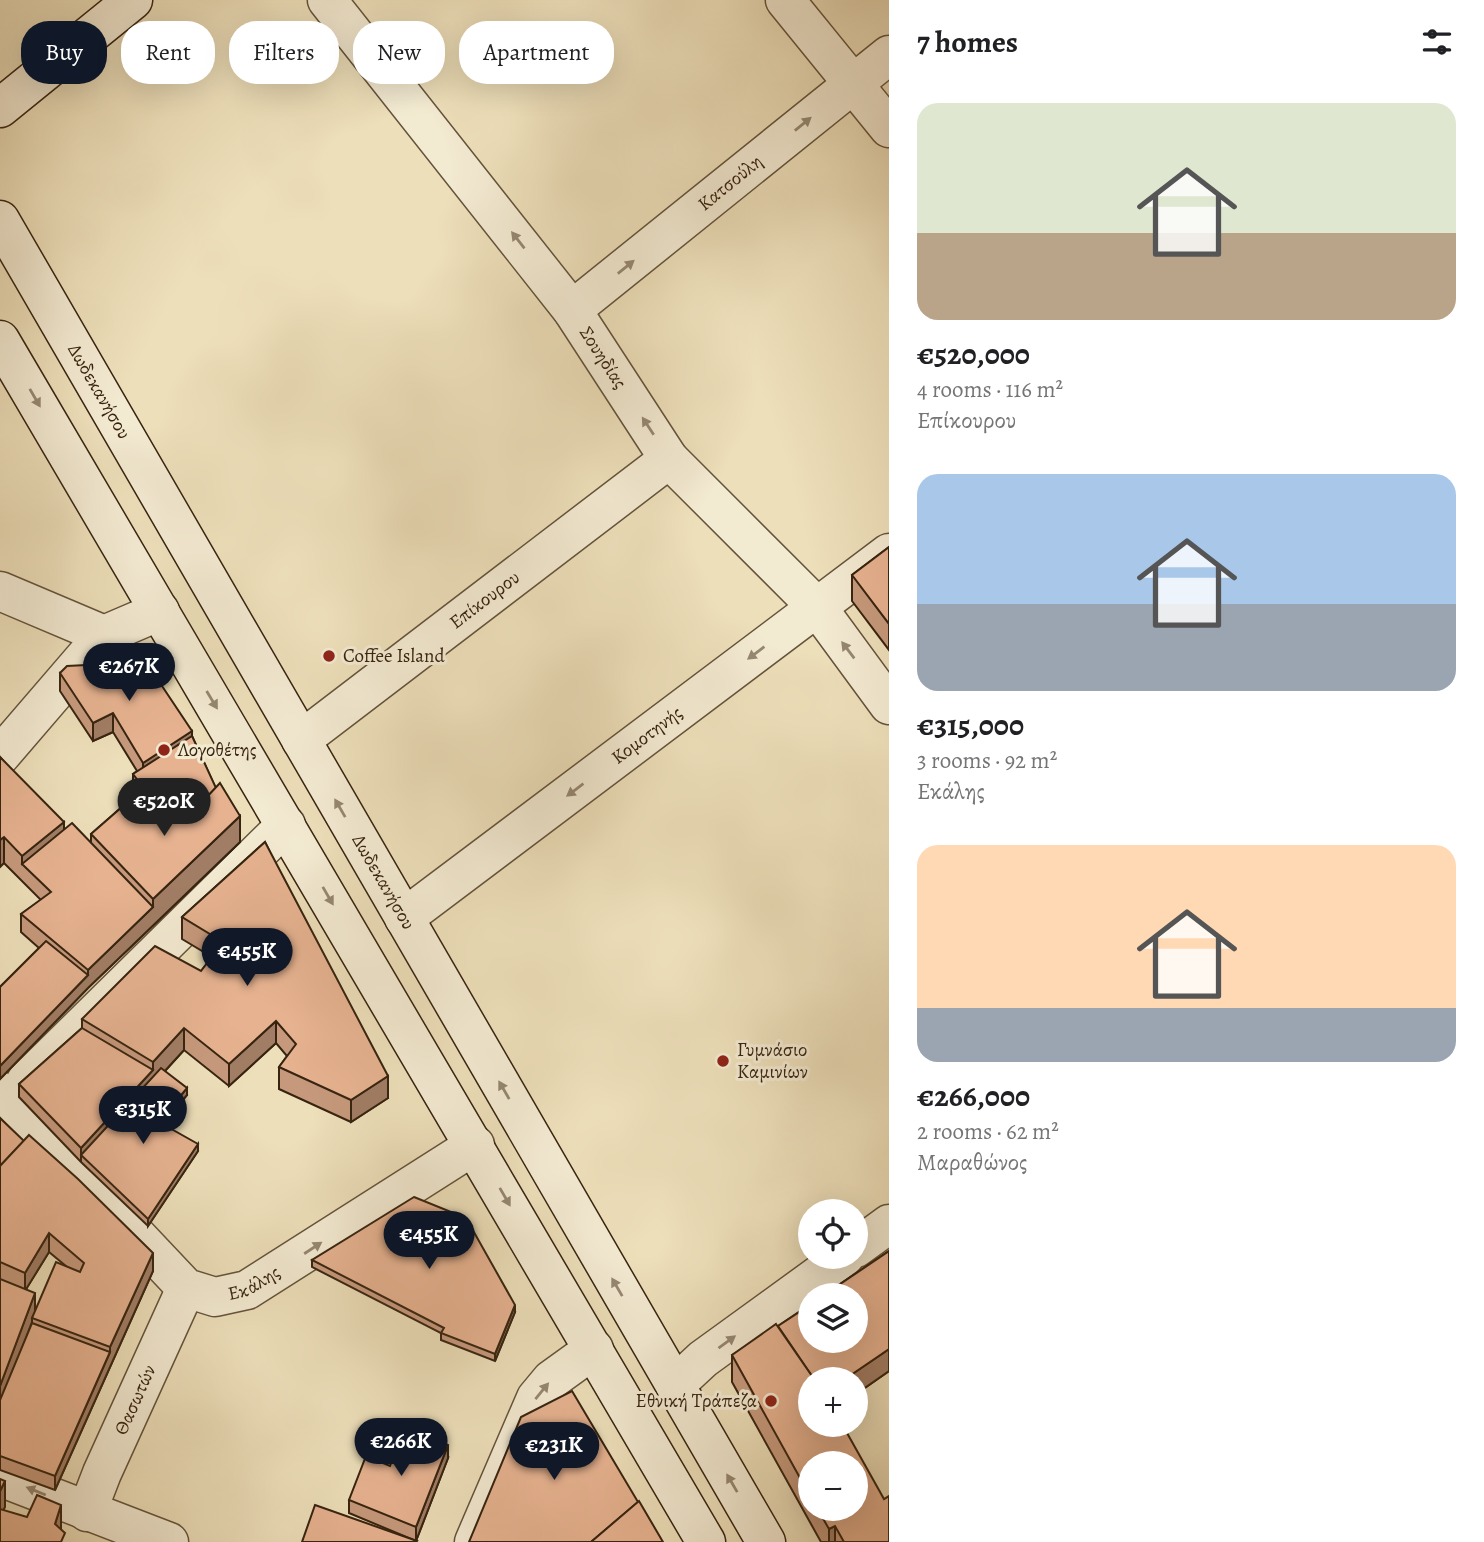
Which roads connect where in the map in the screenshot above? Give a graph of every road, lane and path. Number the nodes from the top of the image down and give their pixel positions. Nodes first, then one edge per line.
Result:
1 (133, 0) edge
2 (327, 0) edge
3 (785, 0) edge
4 (889, 55) edge
5 (853, 84) junction
6 (0, 108) edge
7 (889, 128) edge
8 (0, 220) edge
9 (572, 310) junction
10 (0, 340) edge
11 (669, 459) junction
12 (889, 553) edge
13 (0, 591) edge
14 (817, 607) junction
15 (160, 611) junction
16 (104, 635) junction
17 (889, 705) edge
18 (301, 740) junction
19 (0, 756) edge
20 (286, 825) junction
21 (404, 918) junction
22 (4, 1094) edge
23 (475, 1145) junction
24 (889, 1224) edge
25 (868, 1239) edge
26 (827, 1269) edge
27 (186, 1288) junction
28 (594, 1349) junction
29 (675, 1385) junction
30 (0, 1477) edge
31 (87, 1511) junction
32 (169, 1542) edge
33 (474, 1542) edge
34 (706, 1542) edge
35 (766, 1542) edge

1 - 6 street
9 -> 2 street, Σουηδίας
3 - 5 street
4 - 5 street, Κατσούλη
5 - 7 street
9 -> 5 street, Κατσούλη
8 - 18 street, Δωδεκανήσου
11 -> 9 street, Σουηδίας
10 -> 15 street
11 - 14 street, Σουηδίας
11 - 18 street, Επίκουρου
12 - 14 street, Κομοτηνής
13 - 16 street
17 -> 14 street, Σουηδίας
14 -> 21 street, Κομοτηνής
15 - 16 street
15 -> 20 street
16 - 19 street
21 -> 18 street, Δωδεκανήσου
20 - 22 street
20 -> 23 street
29 -> 21 street, Δωδεκανήσου
22 - 27 street
27 -> 23 street, Εκάλης
23 -> 28 street
24 - 25 street
29 -> 26 street
27 - 31 street, Θασωτών
33 -> 28 street
28 - 34 street
35 -> 29 street, Δωδεκανήσου
31 -> 30 street
31 - 32 street

